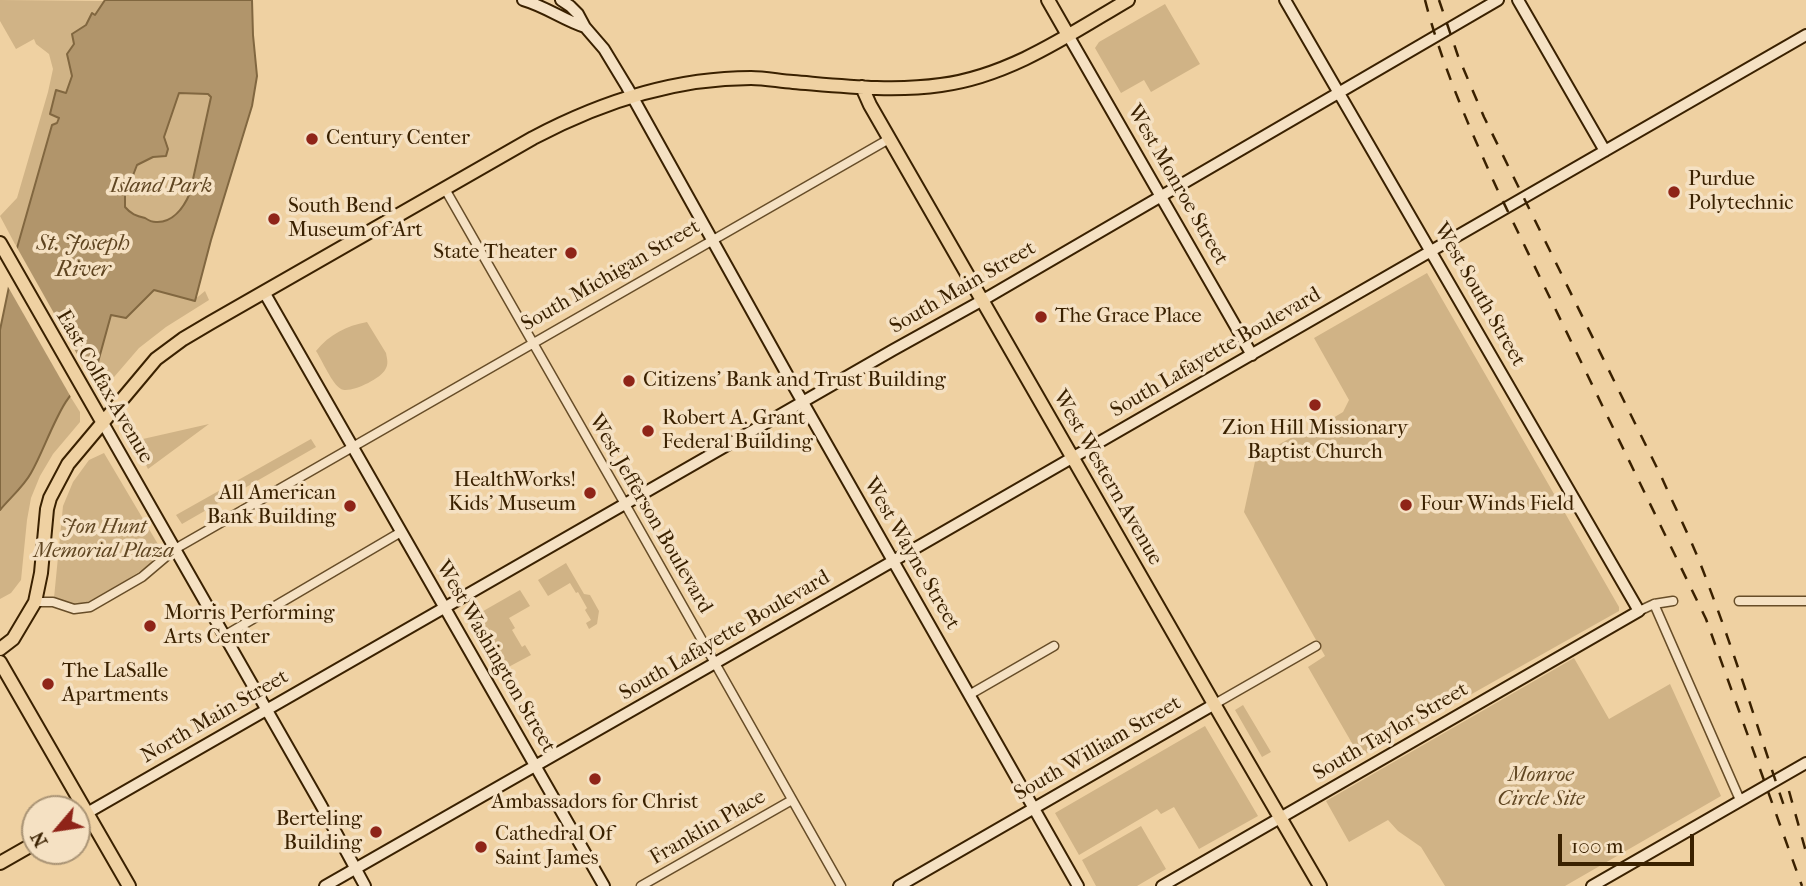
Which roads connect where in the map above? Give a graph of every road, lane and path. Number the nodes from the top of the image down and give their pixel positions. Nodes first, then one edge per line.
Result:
1 (523, 0) edge
2 (561, 0) edge
3 (1048, 0) edge
4 (1128, 0) edge
5 (1285, 0) edge
6 (1498, 0) edge
7 (1518, 0) edge
8 (585, 27) junction
9 (1068, 35) junction
10 (1806, 35) edge
11 (862, 87) junction
12 (1338, 92) junction
13 (632, 96) junction
14 (889, 138) junction
15 (1605, 151) junction
16 (445, 189) junction
17 (1161, 197) junction
18 (711, 241) junction
19 (1, 246) edge
20 (1432, 251) junction
21 (264, 292) junction
22 (983, 300) junction
23 (532, 344) junction
24 (1252, 355) junction
25 (802, 402) junction
26 (103, 423) junction
27 (352, 447) junction
28 (1073, 457) junction
29 (625, 504) junction
30 (401, 532) junction
31 (175, 549) junction
32 (893, 562) junction
33 (1674, 601) dead end
34 (1740, 601) dead end
35 (1806, 601) edge
36 (34, 602) junction
37 (1654, 604) junction
38 (444, 607) junction
39 (1639, 611) junction
40 (224, 636) junction
41 (1054, 646) dead end
42 (1316, 646) dead end
43 (0, 649) edge
44 (0, 662) edge
45 (715, 663) junction
46 (969, 695) junction
47 (1213, 705) junction
48 (266, 710) junction
49 (1806, 763) edge
50 (535, 766) junction
51 (71, 795) edge
52 (792, 800) junction
53 (1741, 800) junction
54 (1034, 808) junction
55 (91, 811) edge
56 (1279, 818) junction
57 (91, 829) edge
58 (21, 851) edge
59 (0, 863) edge
60 (355, 869) junction
61 (130, 886) edge
62 (325, 886) edge
63 (365, 886) edge
64 (604, 886) edge
65 (641, 886) edge
66 (841, 886) edge
67 (899, 886) edge
68 (1078, 886) edge
69 (1161, 886) edge
70 (1320, 886) edge
71 (1592, 886) edge

1 - 8 street
2 - 8 street, West Wayne Street
3 - 9 main road
4 - 9 main road
5 - 12 street, West South Street
6 - 12 street, South Main Street
7 - 15 street
8 - 13 street, West Wayne Street
9 - 11 main road
9 - 17 street, West Monroe Street
10 - 15 street, South Lafayette Boulevard
11 - 13 main road
11 - 14 main road, West Western Avenue
12 - 17 street, South Main Street
12 - 20 street, West South Street
13 - 16 main road
13 - 18 street, West Wayne Street
14 - 18 street, South Michigan Street
14 - 22 main road, West Western Avenue
15 - 20 street, South Lafayette Boulevard
16 - 21 main road
16 - 23 street, West Jefferson Boulevard
17 - 22 street, South Main Street
17 - 24 street, West Monroe Street
18 - 23 street, South Michigan Street
18 - 25 street, West Wayne Street
19 - 26 main road, East Colfax Avenue
20 - 24 street, South Lafayette Boulevard
20 - 39 street, West South Street
21 - 26 main road
21 - 27 street, West Washington Street
22 - 25 street, South Main Street
22 - 28 main road, West Western Avenue
23 - 27 street, South Michigan Street
23 - 29 street, West Jefferson Boulevard
24 - 28 street, South Lafayette Boulevard
25 - 29 street, South Main Street
25 - 32 street, West Wayne Street
26 - 31 street, East Colfax Avenue
26 - 36 main road
27 - 30 street, West Washington Street
27 - 31 street, South Michigan Street
28 - 32 street, South Lafayette Boulevard
28 - 47 main road, West Western Avenue
29 - 38 street, South Main Street
29 - 45 street, West Jefferson Boulevard
30 - 38 street, West Washington Street
30 - 40 street
31 - 36 street, South Michigan Street
31 - 40 street, East Colfax Avenue
32 - 45 street, South Lafayette Boulevard
32 - 46 street, West Wayne Street
33 - 37 street
34 - 35 street
36 - 43 main road
37 - 39 street
37 - 53 street
38 - 48 street, North Main Street
38 - 50 street, West Washington Street
39 - 56 street, South Taylor Street
40 - 48 street, East Colfax Avenue
41 - 46 street
42 - 47 street, South William Street
44 - 51 main road
45 - 50 street, South Lafayette Boulevard
45 - 52 street, West Jefferson Boulevard
46 - 54 street, West Wayne Street
47 - 54 street, South William Street
47 - 56 main road, West Western Avenue
48 - 55 street, North Main Street
48 - 60 street, East Colfax Avenue
49 - 53 street
50 - 60 street, South Lafayette Boulevard
50 - 64 street, West Washington Street
52 - 65 street, Franklin Place
52 - 66 street, West Jefferson Boulevard
53 - 71 street
54 - 67 street, South William Street
54 - 68 street, West Wayne Street
56 - 69 street, South Taylor Street
56 - 70 main road, West Western Avenue
57 - 61 main road
58 - 59 main road
60 - 62 street, South Lafayette Boulevard
60 - 63 street, East Colfax Avenue

